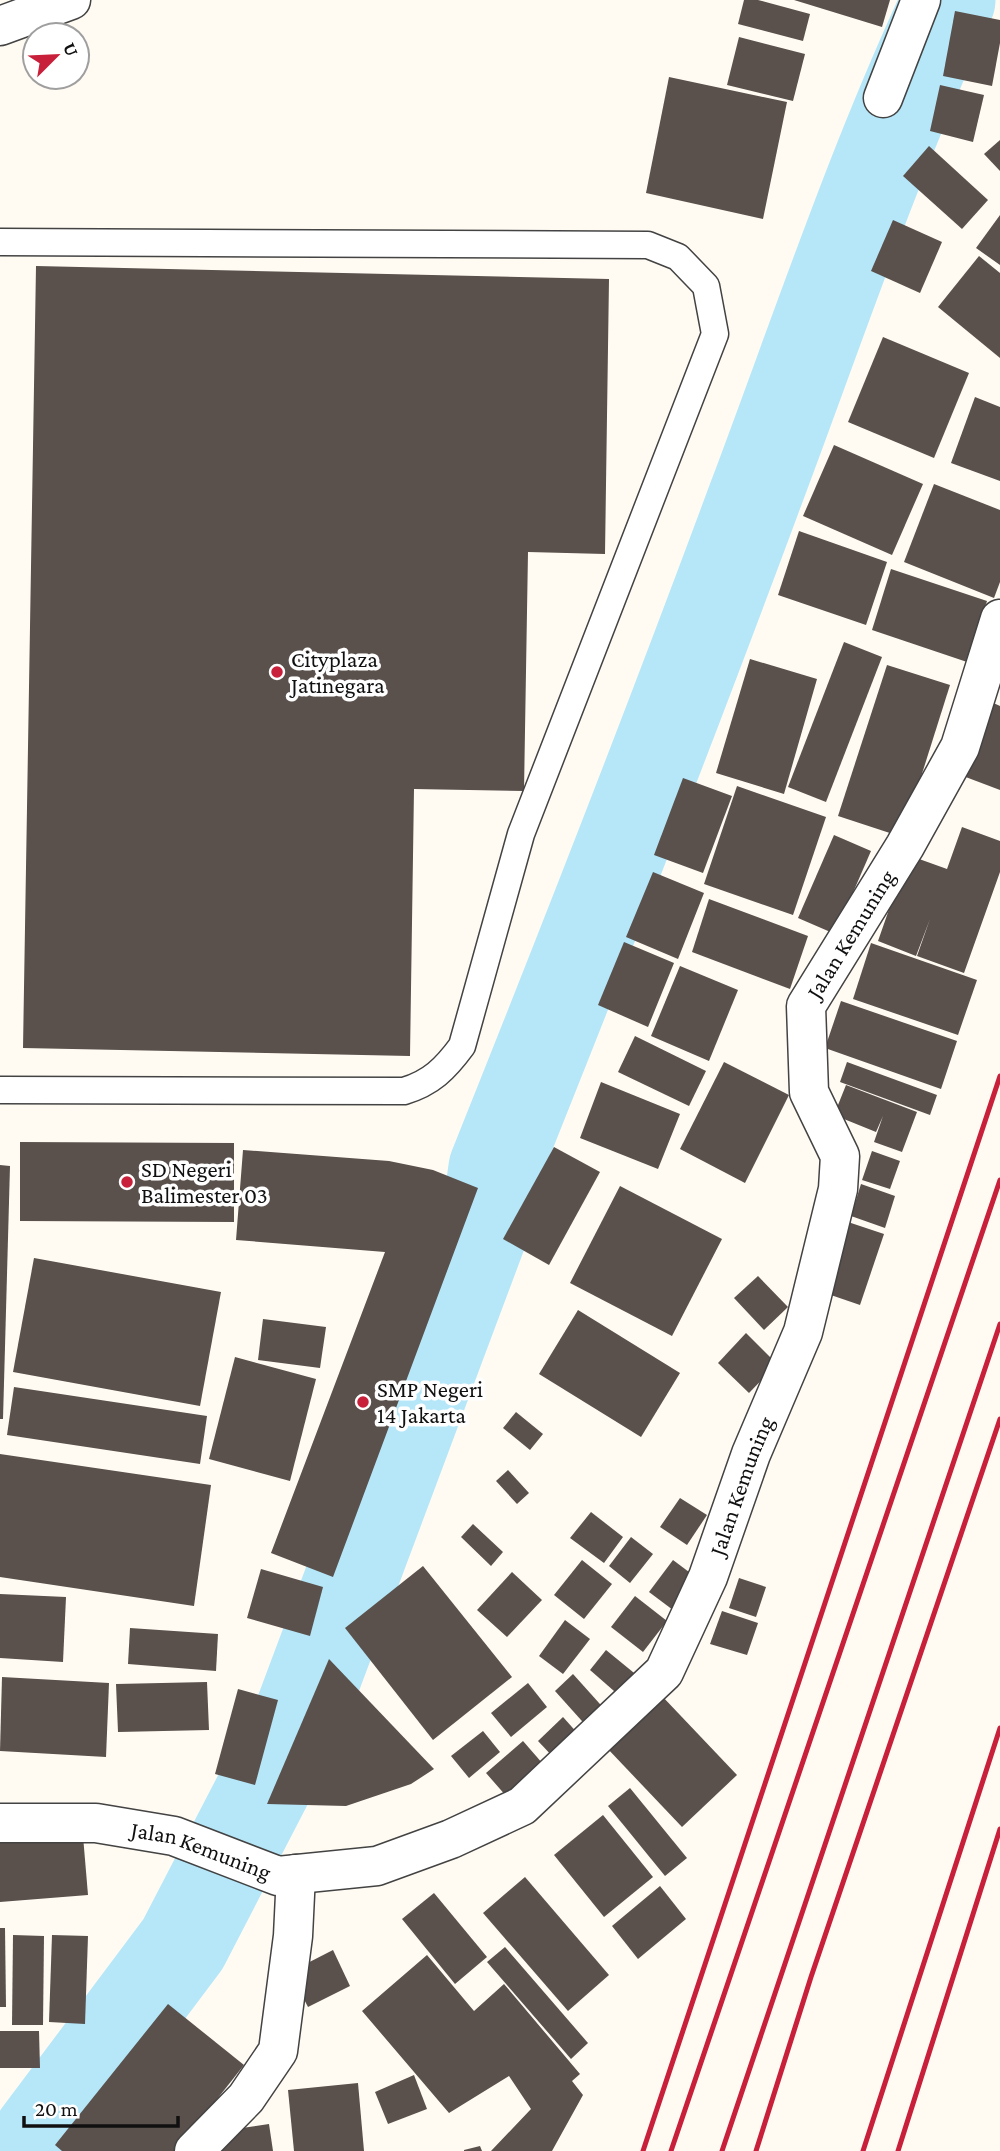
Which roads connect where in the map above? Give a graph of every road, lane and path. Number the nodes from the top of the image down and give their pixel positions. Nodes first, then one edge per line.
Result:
1 (71, 0) edge
2 (921, 0) edge
3 (0, 26) edge
4 (883, 98) dead end
5 (0, 242) edge
6 (1000, 619) edge
7 (0, 1090) edge
8 (0, 1823) edge
9 (287, 1875) junction
10 (194, 2151) edge

1 - 3 street
2 - 4 street
5 - 7 lane
6 - 9 street, Jalan Kemuning
8 - 9 street, Jalan Kemuning
9 - 10 street

